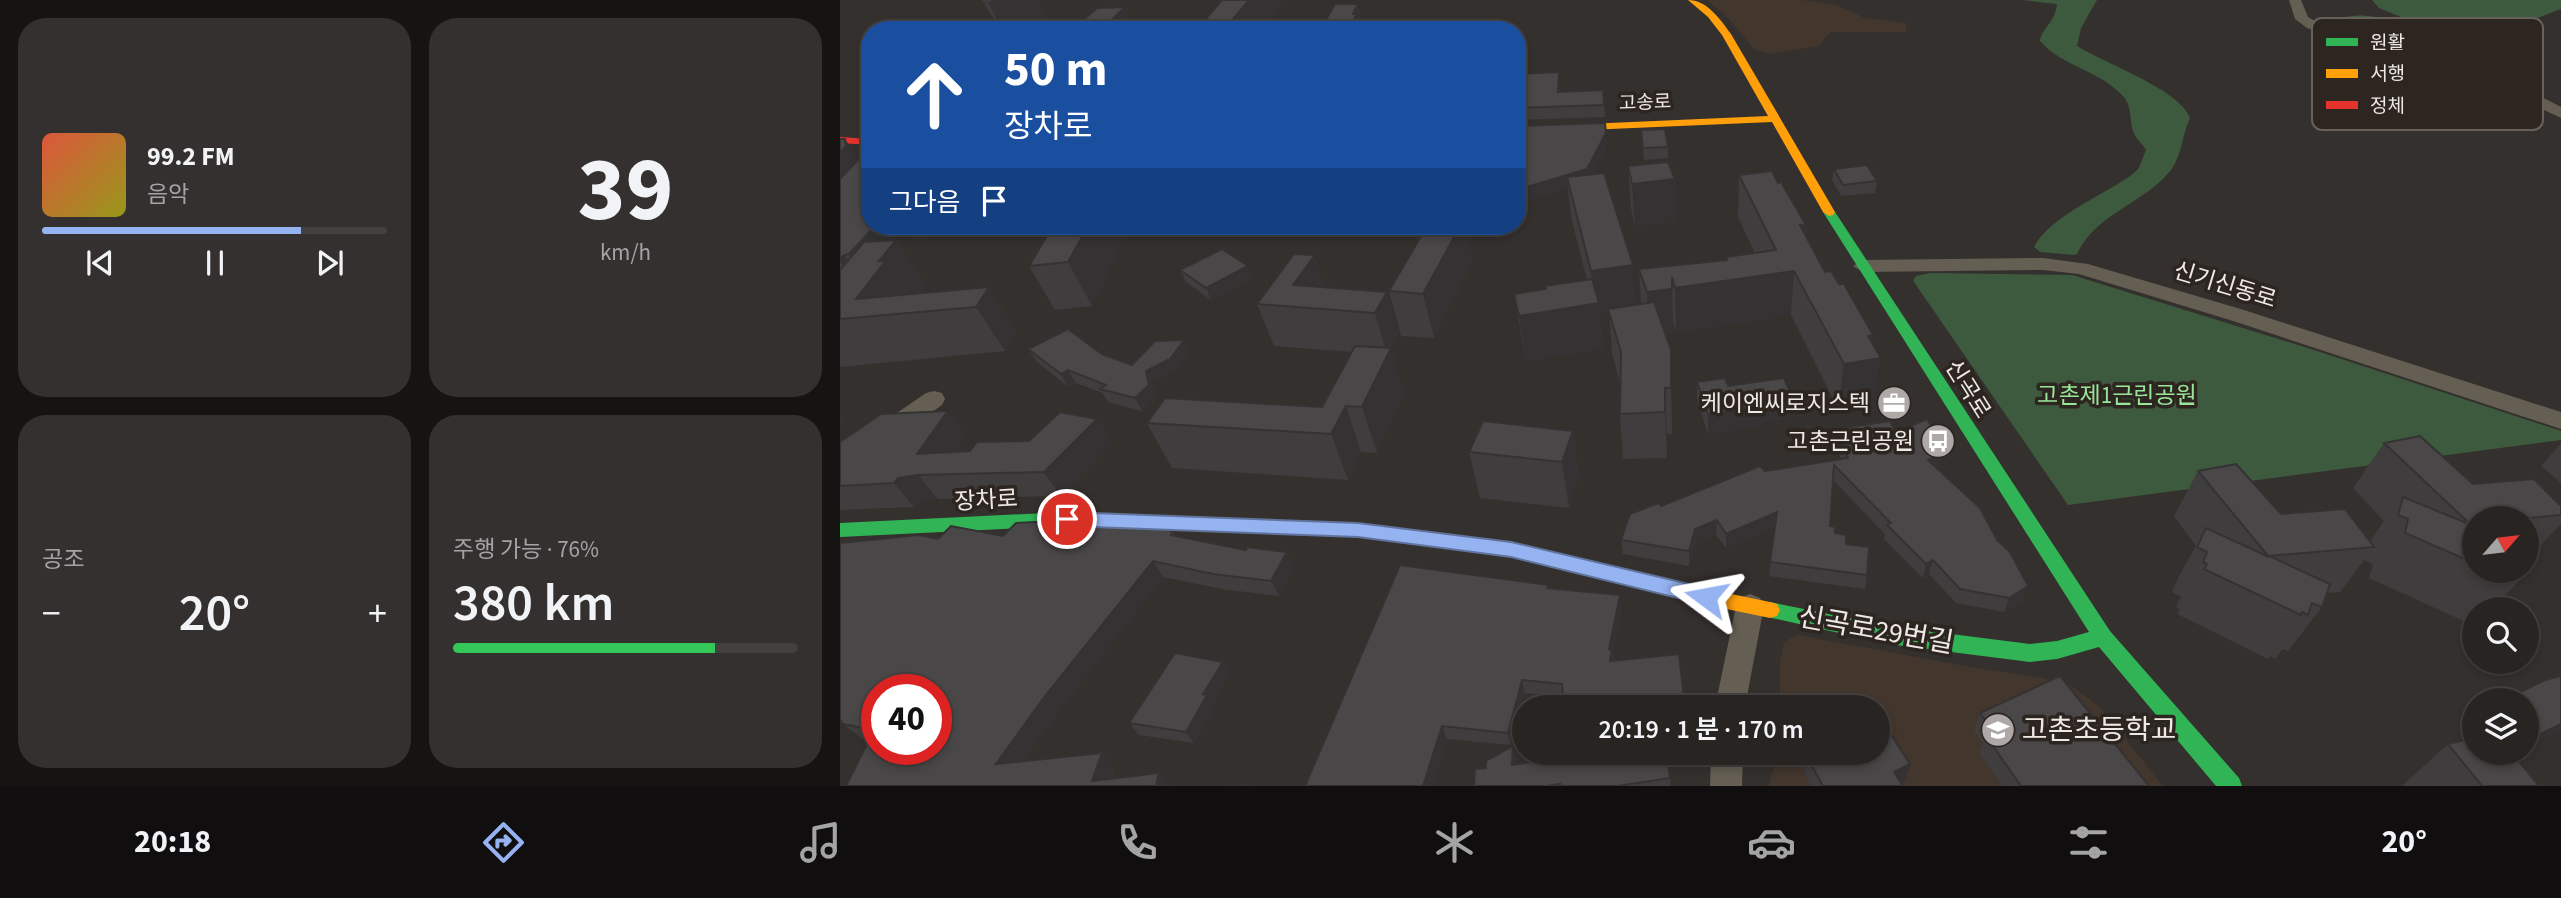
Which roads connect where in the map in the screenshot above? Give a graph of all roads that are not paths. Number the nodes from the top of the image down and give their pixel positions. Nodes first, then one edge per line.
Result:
1 (1692, 0) edge
2 (2295, 0) edge
3 (2312, 25) edge
4 (2543, 103) edge
5 (2561, 113) edge
6 (1775, 119) junction
7 (1526, 130) edge
8 (840, 140) edge
9 (861, 141) edge
10 (1863, 266) junction
11 (934, 399) dead end
12 (2561, 421) edge
13 (840, 464) edge
14 (840, 530) edge
15 (1750, 606) junction
16 (2103, 637) junction
17 (1732, 695) edge
18 (1727, 765) edge
19 (1726, 786) edge
20 (2231, 786) edge

1 - 6 street, 신곡로
2 - 3 street
4 - 5 street
6 - 7 street, 고송로
6 - 10 street, 신곡로
8 - 9 street
10 - 12 street, 신기신동로
10 - 16 street, 신곡로
11 - 13 street
14 - 15 street, 장차로
15 - 16 street, 신곡로29번길
15 - 17 street
16 - 20 street, 신곡로
18 - 19 street

